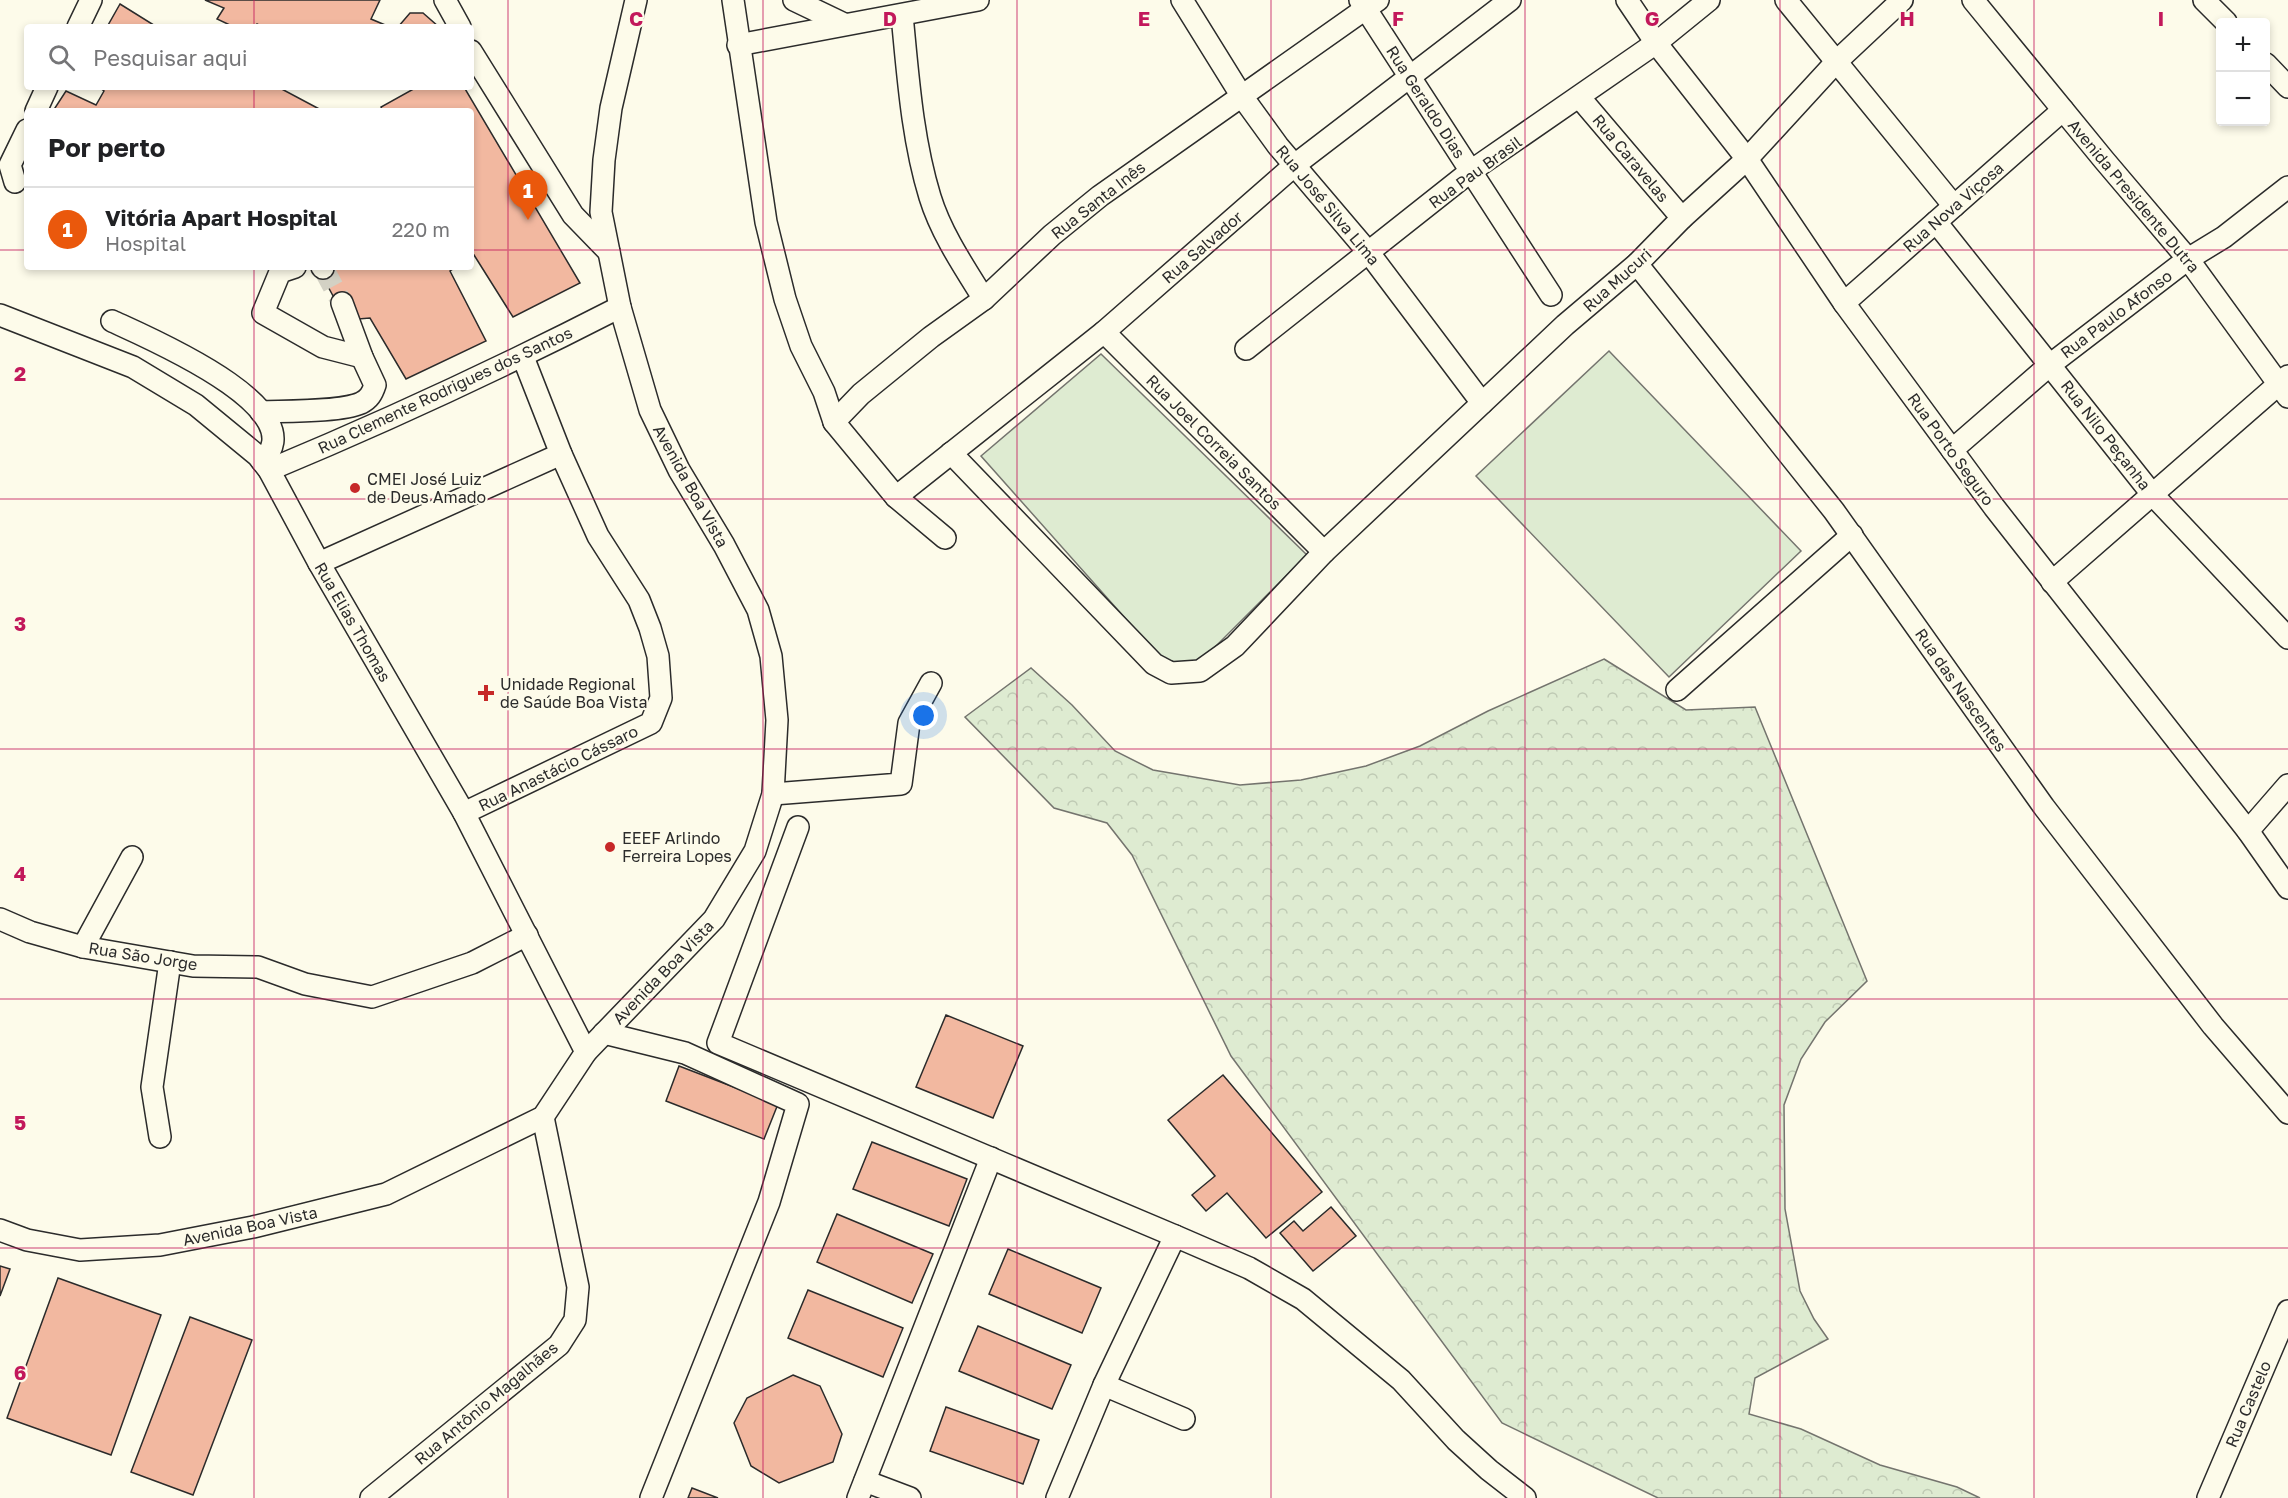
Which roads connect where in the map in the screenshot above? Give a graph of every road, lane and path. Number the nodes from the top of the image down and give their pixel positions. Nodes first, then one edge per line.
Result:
1 (92, 0) edge
2 (445, 0) edge
3 (636, 0) edge
4 (732, 0) edge
5 (794, 0) edge
6 (978, 0) edge
7 (1182, 0) edge
8 (1510, 0) edge
9 (1627, 0) edge
10 (1708, 0) edge
11 (1786, 0) edge
12 (1902, 0) edge
13 (1973, 0) edge
14 (2204, 0) edge
15 (1368, 3) edge
16 (902, 15) junction
17 (2222, 18) edge
18 (80, 24) edge
19 (458, 24) edge
20 (844, 24) junction
21 (1656, 43) junction
22 (738, 45) junction
23 (474, 56) edge
24 (1837, 61) junction
25 (2270, 69) edge
26 (1410, 78) junction
27 (2288, 87) edge
28 (46, 90) edge
29 (1241, 95) junction
30 (1580, 98) junction
31 (37, 108) edge
32 (2063, 110) junction
33 (24, 136) edge
34 (1747, 159) junction
35 (1296, 165) junction
36 (1471, 171) junction
37 (15, 182) dead end
38 (2288, 187) edge
39 (1954, 206) junction
40 (1682, 218) junction
41 (1936, 222) junction
42 (609, 252) junction
43 (1369, 253) junction
44 (2188, 260) junction
45 (1636, 264) junction
46 (286, 270) edge
47 (1551, 295) dead end
48 (984, 299) junction
49 (342, 303) tunnel mouth
50 (1844, 303) junction
51 (620, 307) junction
52 (0, 315) edge
53 (112, 321) dead end
54 (137, 326) dead end
55 (1104, 332) junction
56 (169, 349) junction
57 (1246, 349) dead end
58 (362, 357) junction
59 (523, 357) junction
60 (2051, 364) junction
61 (2285, 386) edge
62 (1482, 403) junction
63 (261, 412) junction
64 (834, 422) junction
65 (1952, 450) junction
66 (951, 453) junction
67 (561, 454) junction
68 (265, 465) junction
69 (2152, 494) junction
70 (897, 497) junction
71 (1852, 535) junction
72 (945, 538) dead end
73 (1324, 552) junction
74 (319, 563) junction
75 (2052, 582) junction
76 (2288, 638) edge
77 (931, 683) dead end
78 (1677, 690) dead end
79 (2288, 785) edge
80 (773, 794) junction
81 (464, 813) junction
82 (798, 827) dead end
83 (2248, 831) junction
84 (132, 857) dead end
85 (2288, 888) edge
86 (0, 919) edge
87 (527, 935) junction
88 (83, 947) junction
89 (170, 962) junction
90 (604, 1033) junction
91 (718, 1043) junction
92 (586, 1052) junction
93 (686, 1053) junction
94 (2288, 1113) edge
95 (543, 1117) junction
96 (160, 1137) dead end
97 (990, 1158) junction
98 (0, 1230) edge
99 (1175, 1236) junction
100 (2288, 1311) edge
101 (1104, 1384) junction
102 (1184, 1419) dead end
103 (861, 1490) edge
104 (2211, 1497) edge
105 (371, 1498) edge
106 (651, 1498) edge
107 (910, 1498) edge
108 (1057, 1498) edge
109 (1525, 1498) edge

1 - 18 street
2 - 19 street
3 - 42 street, Avenida Boa Vista
4 - 22 street
5 - 20 street
6 - 16 street
7 - 29 street, Rua José Silva Lima
8 - 26 street, Rua Salvador
9 - 21 street, Rua Porto Seguro
10 - 21 street, Rua Pau Brasil
11 - 24 street
12 - 24 street, Rua Mucuri
13 - 32 street, Avenida Presidente Dutra
14 - 17 street
15 - 26 street, Rua Geraldo Dias
15 - 29 street, Rua Santa Inês
16 - 20 street
16 - 48 street
20 - 22 street
21 - 30 street, Rua Pau Brasil
21 - 34 street, Rua Porto Seguro
22 - 64 street
23 - 42 street
24 - 34 street, Rua Mucuri
24 - 39 street
25 - 27 street
26 - 35 street, Rua Salvador
26 - 36 street, Rua Geraldo Dias
28 - 31 street
29 - 35 street, Rua José Silva Lima
29 - 48 street, Rua Santa Inês
30 - 36 street, Rua Pau Brasil
30 - 40 street, Rua Caravelas
32 - 39 street, Rua Nova Viçosa
32 - 44 street, Avenida Presidente Dutra
33 - 37 street
34 - 40 street, Rua Mucuri
34 - 50 street, Rua Porto Seguro
35 - 43 street, Rua José Silva Lima
35 - 55 street, Rua Salvador
36 - 43 street, Rua Pau Brasil
36 - 47 street, Rua Geraldo Dias
38 - 44 street, Rua Paulo Afonso
39 - 41 street, Rua Nova Viçosa
40 - 45 street, Rua Mucuri
41 - 50 street, Rua Nova Viçosa
41 - 60 street, Rua Nilo Peçanha
42 - 51 street, Avenida Boa Vista
43 - 57 street, Rua Pau Brasil
43 - 62 street, Rua José Silva Lima
44 - 60 street, Rua Paulo Afonso
44 - 61 street, Avenida Presidente Dutra
45 - 62 street, Rua Mucuri
45 - 71 street, Rua das Nascentes
46 - 58 street
48 - 64 street, Rua Santa Inês
49 - 58 street
50 - 65 street, Rua Porto Seguro
51 - 59 street, Rua Clemente Rodrigues dos Santos
51 - 80 street, Avenida Boa Vista
52 - 68 street, Rua Elias Thomas
53 - 56 street
54 - 56 street
55 - 66 street, Rua Salvador
55 - 73 street, Rua Joel Correia Santos
56 - 63 street
58 - 63 street
59 - 67 street, Rua Anastácio Cássaro
59 - 68 street, Rua Clemente Rodrigues dos Santos
60 - 65 street, Rua Paulo Afonso
60 - 69 street, Rua Nilo Peçanha
61 - 69 street
62 - 73 street, Rua Mucuri
63 - 68 street
64 - 70 street
65 - 75 street, Rua Porto Seguro
66 - 70 street, Rua Salvador
66 - 73 street, Rua Mucuri
67 - 74 street
67 - 81 street, Rua Anastácio Cássaro
68 - 74 street, Rua Elias Thomas
69 - 75 street
69 - 76 street, Rua Nilo Peçanha
70 - 72 street
71 - 78 street
71 - 94 street, Rua das Nascentes
74 - 81 street, Rua Elias Thomas
75 - 83 street, Rua Porto Seguro
77 - 80 street
79 - 83 street
80 - 90 street, Avenida Boa Vista
81 - 87 street, Rua Elias Thomas
82 - 91 street
83 - 85 street, Rua Porto Seguro
84 - 88 street
86 - 88 street, Rua São Jorge
87 - 89 street, Rua São Jorge
87 - 92 street, Rua Elias Thomas
88 - 89 street, Rua São Jorge
89 - 96 street
90 - 92 street, Avenida Boa Vista
90 - 93 street
91 - 93 street
91 - 97 street
92 - 95 street, Avenida Boa Vista
93 - 106 street
95 - 98 street, Avenida Boa Vista
95 - 105 street, Rua Antônio Magalhães
97 - 99 street
97 - 103 street
99 - 101 street
99 - 109 street
100 - 104 street, Rua Castelo
101 - 102 street
101 - 108 street
103 - 107 street

